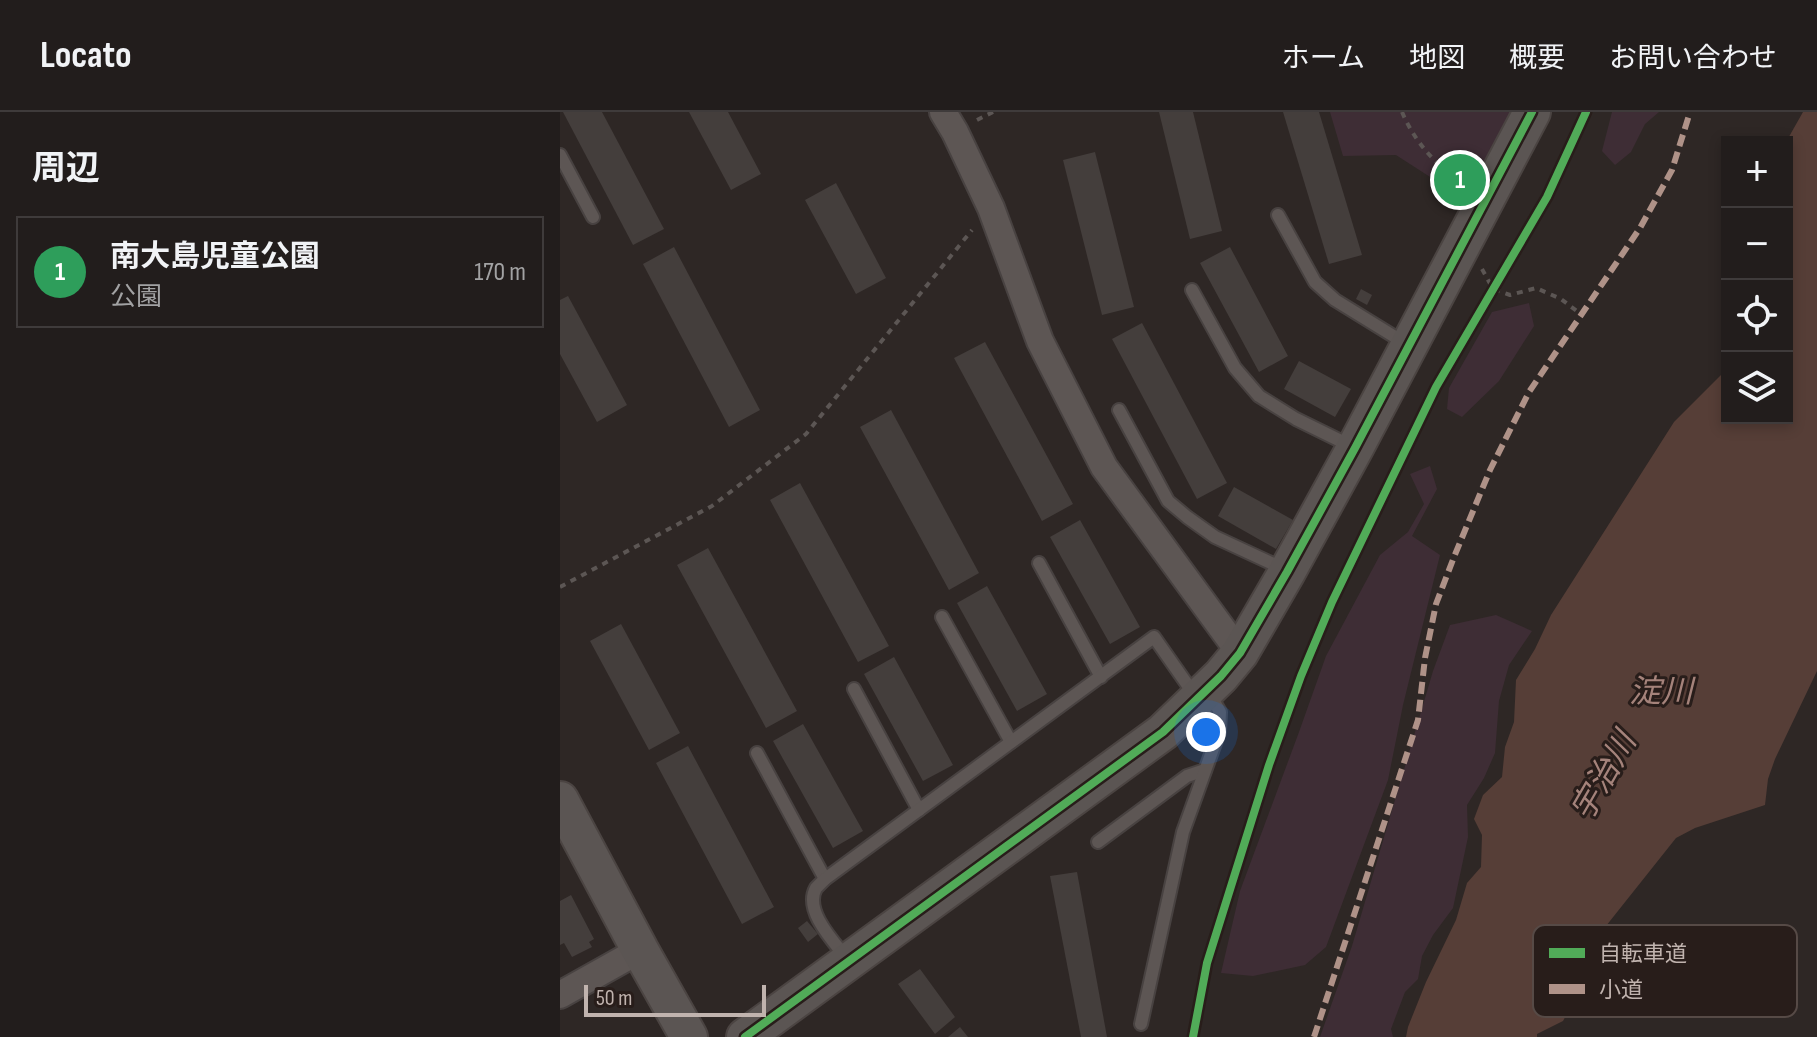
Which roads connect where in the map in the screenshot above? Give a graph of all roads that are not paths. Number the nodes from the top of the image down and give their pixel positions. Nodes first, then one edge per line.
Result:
1 (943, 112) edge
2 (1532, 112) edge
3 (560, 155) edge
4 (1278, 215) dead end
5 (593, 217) dead end
6 (1192, 290) dead end
7 (1409, 345) junction
8 (1119, 410) dead end
9 (1355, 448) junction
10 (1039, 563) dead end
11 (1287, 572) junction
12 (942, 617) dead end
13 (1240, 653) junction
14 (1101, 677) junction
15 (854, 689) dead end
16 (1202, 695) junction
17 (1011, 742) junction
18 (757, 753) dead end
19 (1205, 770) junction
20 (560, 800) edge
21 (919, 810) junction
22 (1098, 842) dead end
23 (825, 879) junction
24 (640, 950) junction
25 (849, 961) junction
26 (560, 995) edge
27 (1141, 1024) dead end
28 (689, 1037) edge
29 (745, 1037) edge

1 - 13 street
2 - 7 street
3 - 5 lane
4 - 7 lane
6 - 9 lane
7 - 9 street
8 - 11 lane
9 - 11 street
10 - 14 lane
11 - 13 street
12 - 17 lane
13 - 16 street
14 - 16 lane
14 - 17 lane
15 - 21 lane
16 - 19 lane
16 - 25 street
17 - 21 lane
18 - 23 lane
19 - 22 lane
19 - 27 lane
20 - 24 street
21 - 23 lane
23 - 25 lane
24 - 26 street
24 - 28 street
25 - 29 street

